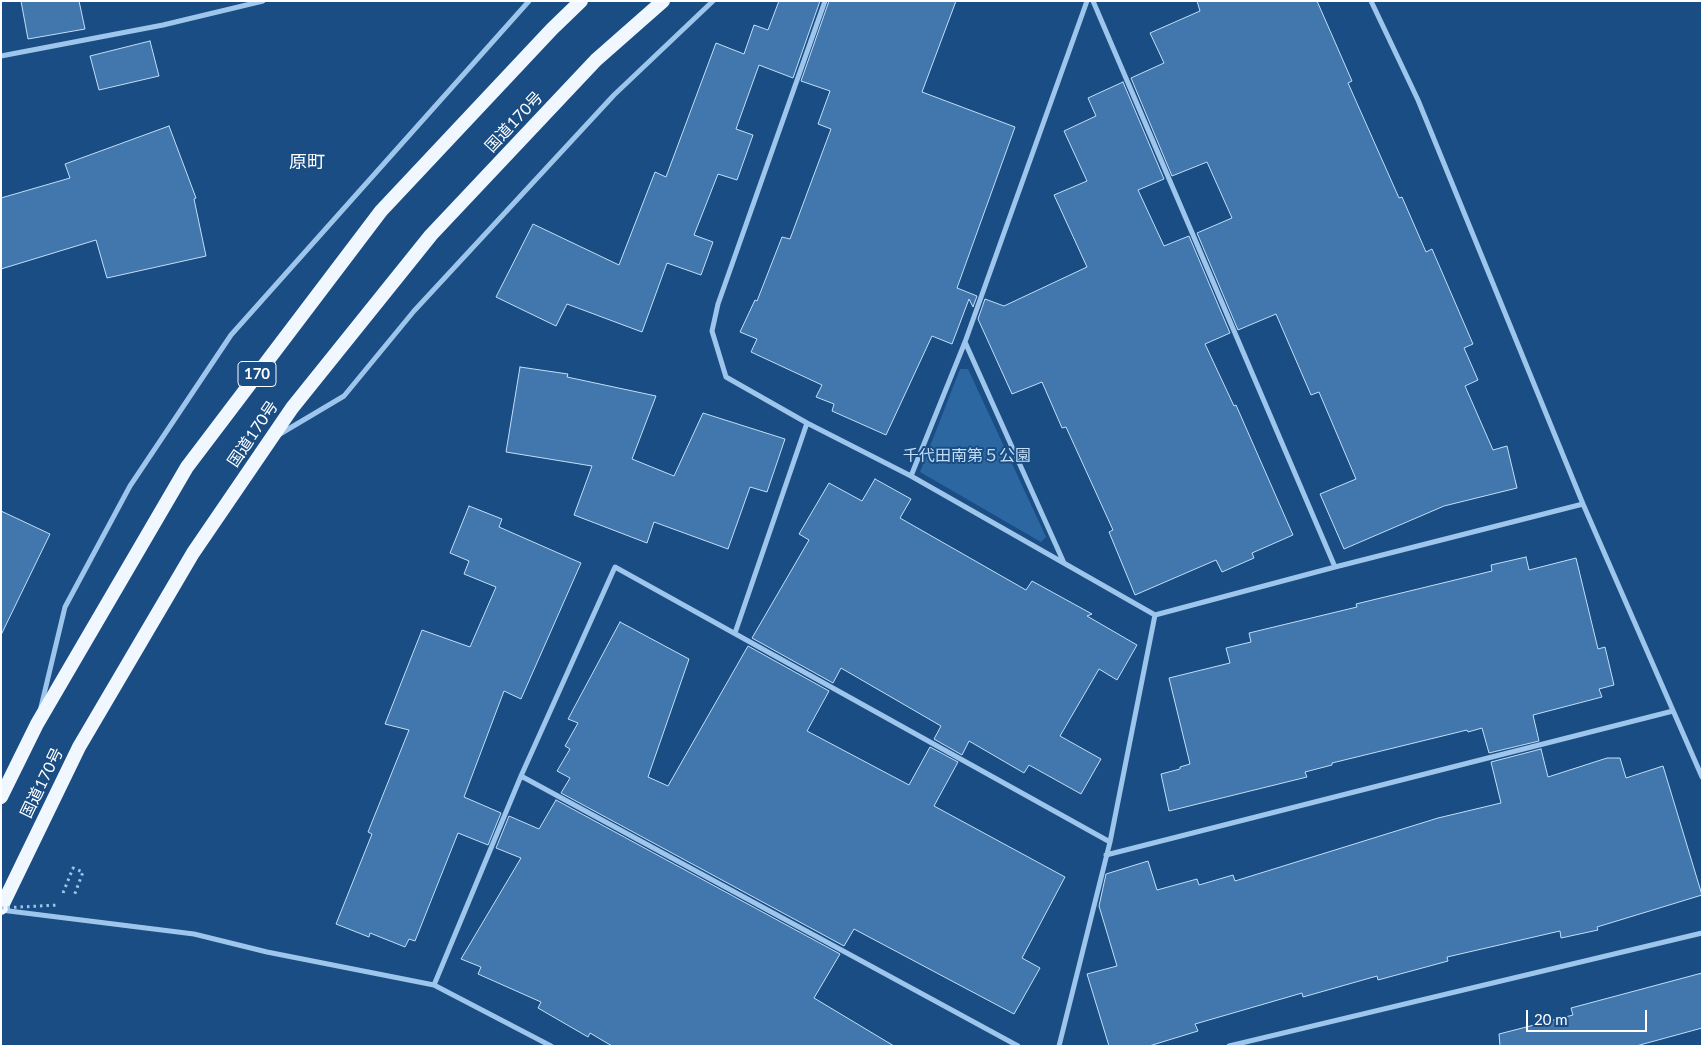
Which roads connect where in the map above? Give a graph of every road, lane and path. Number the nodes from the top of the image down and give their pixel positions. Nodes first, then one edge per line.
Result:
1 (263, 1) edge
2 (529, 1) edge
3 (581, 1) edge
4 (663, 1) edge
5 (714, 1) edge
6 (825, 1) edge
7 (1087, 1) edge
8 (1093, 1) edge
9 (1371, 1) edge
10 (1, 56) edge
11 (965, 342) junction
12 (807, 423) junction
13 (270, 439) junction
14 (911, 476) junction
15 (1583, 504) junction
16 (1064, 563) junction
17 (1335, 567) junction
18 (1155, 615) junction
19 (735, 633) junction
20 (1673, 711) junction
21 (37, 724) junction
22 (521, 776) junction
23 (1702, 777) edge
24 (1, 797) edge
25 (1110, 842) junction
26 (1106, 855) junction
27 (1, 909) edge
28 (65, 917) junction
29 (1702, 933) edge
30 (434, 985) junction
31 (551, 1046) edge
32 (1018, 1046) edge
33 (1059, 1046) edge
34 (1229, 1046) edge

1 - 10 street
2 - 21 street
3 - 21 highway, 国道170号 / 170
4 - 13 highway, 国道170号
5 - 13 street
6 - 12 street
7 - 11 street
8 - 17 street
9 - 15 street
11 - 14 street
11 - 16 street
12 - 14 street
12 - 19 street
13 - 27 highway, 国道170号
14 - 16 street
15 - 17 street
15 - 20 street
16 - 18 street
17 - 18 street
18 - 25 street
19 - 22 street
19 - 25 street
20 - 23 street
20 - 26 street
21 - 24 highway, 国道170号 / 170
22 - 30 street
22 - 32 street
25 - 26 street
26 - 33 street
27 - 28 street
27 - 28 path, bridge
28 - 30 street
29 - 34 street
30 - 31 street

